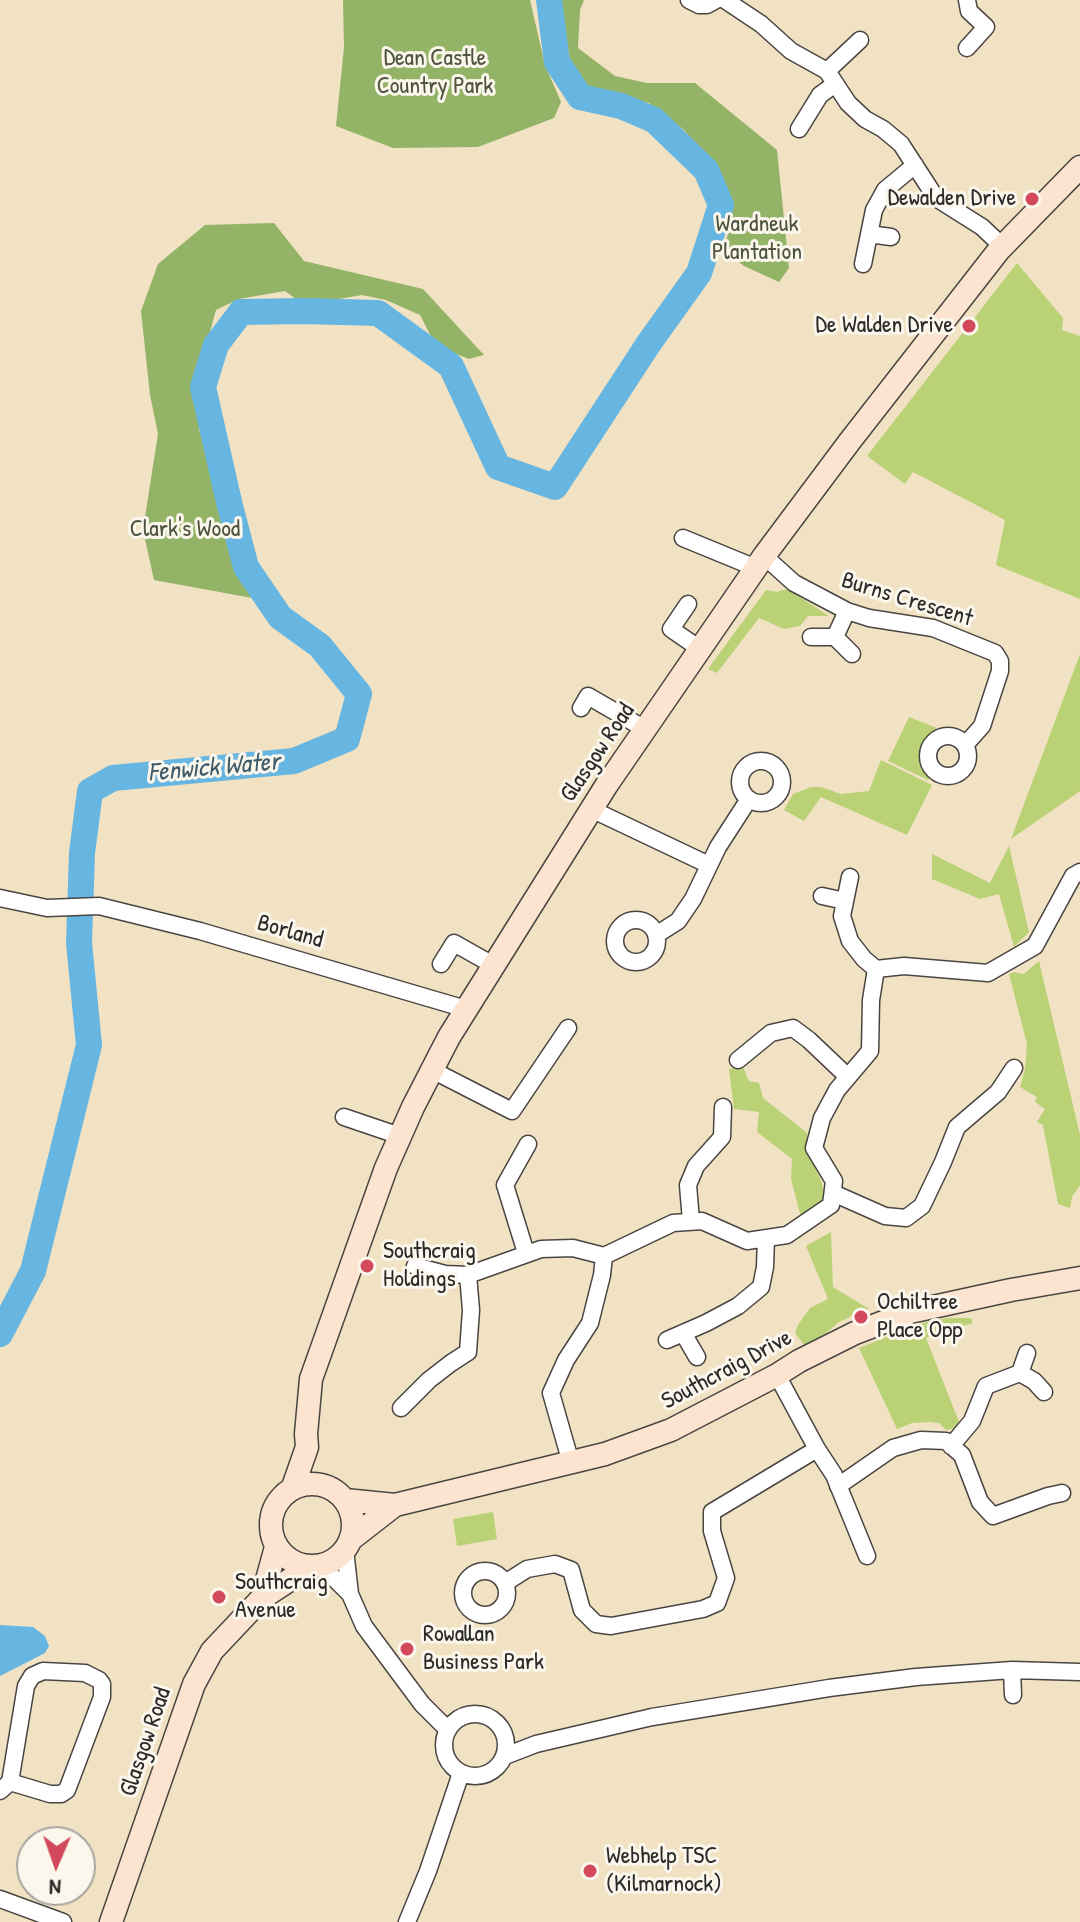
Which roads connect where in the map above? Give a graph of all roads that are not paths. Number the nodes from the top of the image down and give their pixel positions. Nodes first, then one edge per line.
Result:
1 (689, 0) edge
2 (716, 0) edge
3 (725, 0) edge
4 (967, 0) edge
5 (860, 40) dead end
6 (967, 48) dead end
7 (831, 77) junction
8 (799, 129) dead end
9 (915, 165) junction
10 (1080, 167) edge
11 (869, 234) junction
12 (891, 237) dead end
13 (1002, 246) junction
14 (863, 264) dead end
15 (683, 538) dead end
16 (760, 562) junction
17 (688, 604) dead end
18 (847, 611) junction
19 (811, 637) dead end
20 (835, 637) junction
21 (700, 649) junction
22 (852, 654) dead end
23 (581, 708) dead end
24 (645, 729) junction
25 (965, 745) dead end
26 (749, 799) dead end
27 (591, 809) junction
28 (709, 865) junction
29 (1080, 872) edge
30 (850, 877) dead end
31 (822, 896) dead end
32 (0, 898) edge
33 (845, 901) junction
34 (656, 935) dead end
35 (441, 964) dead end
36 (493, 965) junction
37 (876, 969) junction
38 (466, 1009) junction
39 (568, 1028) dead end
40 (738, 1060) dead end
41 (1014, 1068) dead end
42 (432, 1070) junction
43 (848, 1077) junction
44 (723, 1107) dead end
45 (344, 1117) dead end
46 (400, 1136) junction
47 (528, 1144) dead end
48 (833, 1193) junction
49 (691, 1221) junction
50 (766, 1238) junction
51 (526, 1253) junction
52 (604, 1256) junction
53 (415, 1266) dead end
54 (468, 1275) junction
55 (1080, 1278) edge
56 (1027, 1353) dead end
57 (697, 1357) dead end
58 (1020, 1373) junction
59 (777, 1375) junction
60 (1044, 1392) dead end
61 (401, 1408) dead end
62 (951, 1446) junction
63 (307, 1447) junction
64 (817, 1449) junction
65 (571, 1463) junction
66 (326, 1486) junction
67 (838, 1486) junction
68 (293, 1487) junction
69 (1062, 1493) dead end
70 (345, 1500) junction
71 (395, 1505) junction
72 (348, 1545) junction
73 (276, 1547) junction
74 (867, 1556) dead end
75 (316, 1565) junction
76 (505, 1583) dead end
77 (350, 1594) junction
78 (262, 1598) junction
79 (1012, 1670) junction
80 (1080, 1672) edge
81 (1013, 1695) dead end
82 (448, 1730) junction
83 (505, 1756) junction
84 (461, 1773) junction
85 (5, 1787) edge
86 (0, 1899) edge
87 (63, 1922) edge
88 (111, 1922) edge
89 (407, 1922) edge

1 - 2 street
3 - 7 street
4 - 6 street
5 - 7 street
7 - 8 street
7 - 9 street
9 - 11 street
9 - 13 street
10 - 13 main road, Glasgow Road
11 - 12 street
11 - 14 street
13 - 16 main road, Glasgow Road
15 - 16 street, Burns Crescent
16 - 18 street, Burns Crescent
16 - 21 main road, Glasgow Road
17 - 21 street
18 - 20 street
18 - 25 street, Burns Crescent
19 - 20 street
20 - 22 street
21 - 24 main road, Glasgow Road
23 - 24 street
24 - 27 main road, Glasgow Road
26 - 28 street
27 - 28 street
27 - 36 main road, Glasgow Road
28 - 34 street
29 - 37 street
30 - 33 street
31 - 33 street
32 - 38 street, Borland
33 - 37 street
35 - 36 street
36 - 38 main road, Glasgow Road
37 - 43 street
38 - 42 main road, Glasgow Road
39 - 42 street
40 - 43 street
41 - 48 street
42 - 46 main road, Glasgow Road
43 - 48 street
44 - 49 street
45 - 46 street
46 - 63 main road, Glasgow Road
47 - 51 street
48 - 50 street
49 - 50 street
49 - 52 street
50 - 57 street
51 - 52 street
51 - 54 street
52 - 65 street
53 - 54 street
54 - 61 street
55 - 59 main road, Southcraig Drive
56 - 58 street
58 - 60 street
58 - 62 street
59 - 64 street
59 - 65 main road, Southcraig Drive
62 - 67 street
62 - 69 street
63 - 66 main road, Glasgow Road
63 - 68 main road, Glasgow Road
64 - 67 street
64 - 76 street
65 - 71 main road, Southcraig Drive
66 - 68 main road
66 - 70 main road
67 - 74 street
68 - 73 main road
70 - 71 main road, Southcraig Drive
70 - 72 main road
71 - 72 main road, Southcraig Drive
72 - 75 main road
72 - 77 street
73 - 75 main road
73 - 78 main road, Glasgow Road
75 - 77 street
75 - 78 main road, Glasgow Road
77 - 82 street
78 - 88 main road, Glasgow Road
79 - 80 street
79 - 81 street
79 - 83 street
82 - 83 street
82 - 84 street
83 - 84 street
84 - 89 street
85 - 85 street
86 - 87 street

